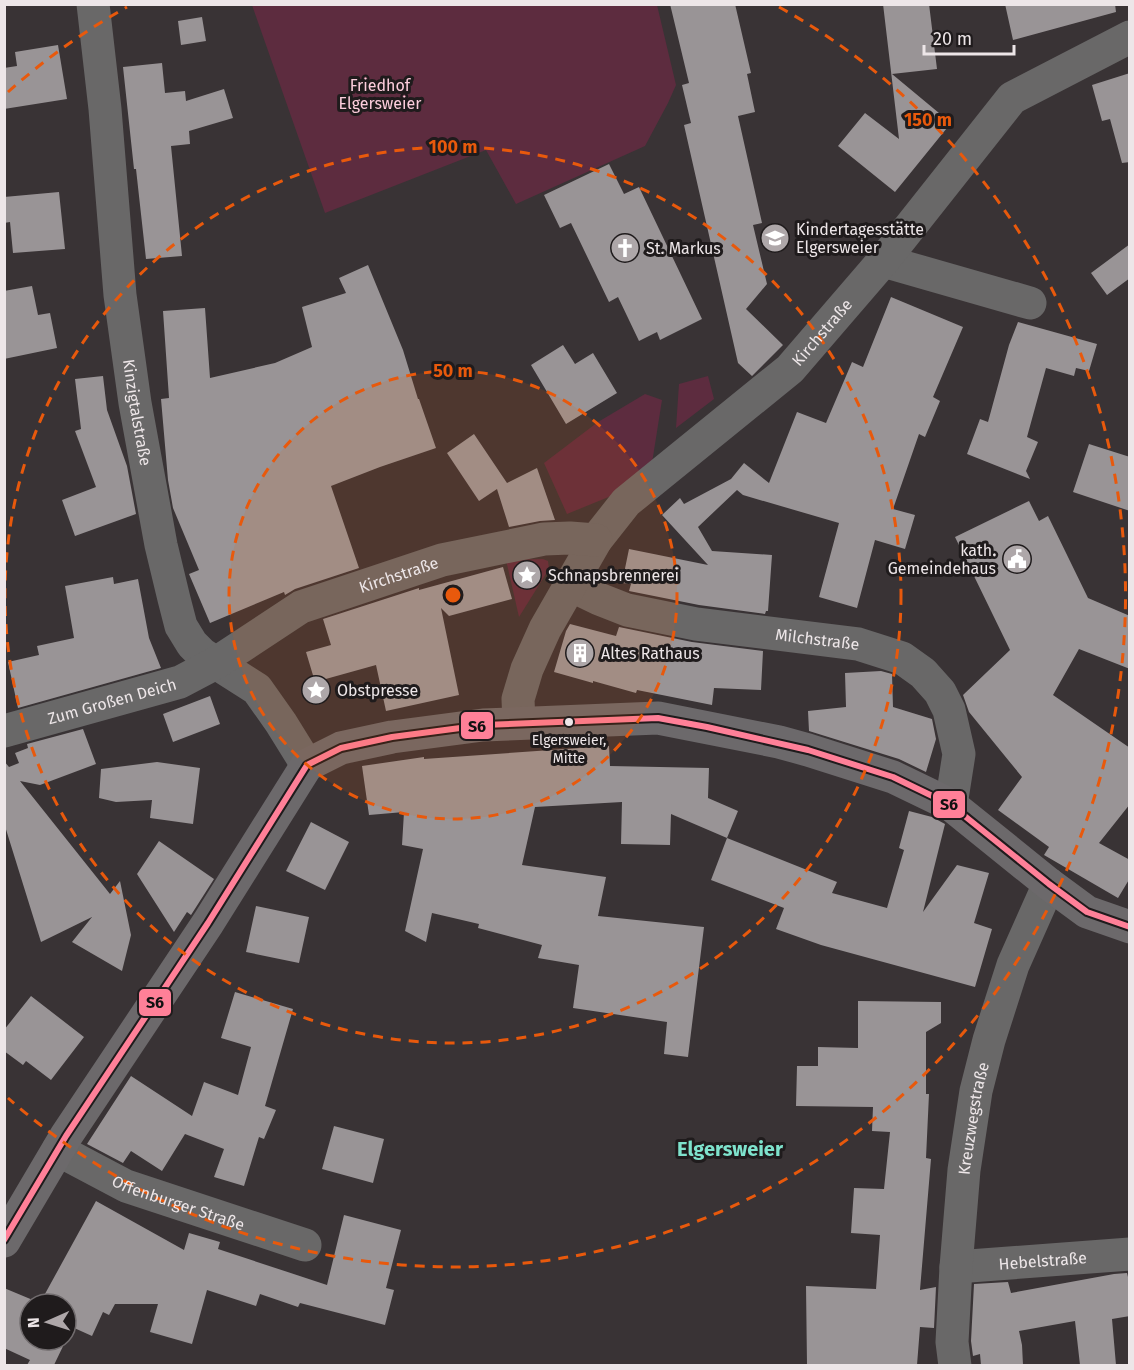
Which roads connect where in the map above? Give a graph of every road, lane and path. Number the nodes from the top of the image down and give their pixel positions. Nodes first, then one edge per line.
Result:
1 (93, 4) edge
2 (1130, 37) edge
3 (883, 261) junction
4 (1030, 303) dead end
5 (596, 540) junction
6 (570, 585) junction
7 (216, 663) junction
8 (519, 723) junction
9 (4, 732) edge
10 (307, 765) junction
11 (951, 805) junction
12 (1049, 884) junction
13 (1130, 927) edge
14 (58, 1150) junction
15 (4, 1242) edge
16 (305, 1245) dead end
17 (1130, 1254) edge
18 (956, 1267) junction
19 (955, 1365) edge

1 - 7 street, Kinzigtalstraße
2 - 3 street, Kirchstraße
3 - 4 street
3 - 5 street, Kirchstraße
5 - 6 street, Kirchstraße
5 - 7 street, Kirchstraße
6 - 8 street, Kirchstraße
6 - 11 street, Milchstraße
7 - 9 street, Zum Großen Deich
7 - 10 street, Kinzigtalstraße
8 - 10 street
8 - 11 street
10 - 14 street
11 - 12 street
12 - 13 street
12 - 18 street, Kreuzwegstraße
14 - 15 street
14 - 16 street, Offenburger Straße
17 - 18 street, Hebelstraße
18 - 19 street, Kreuzwegstraße

